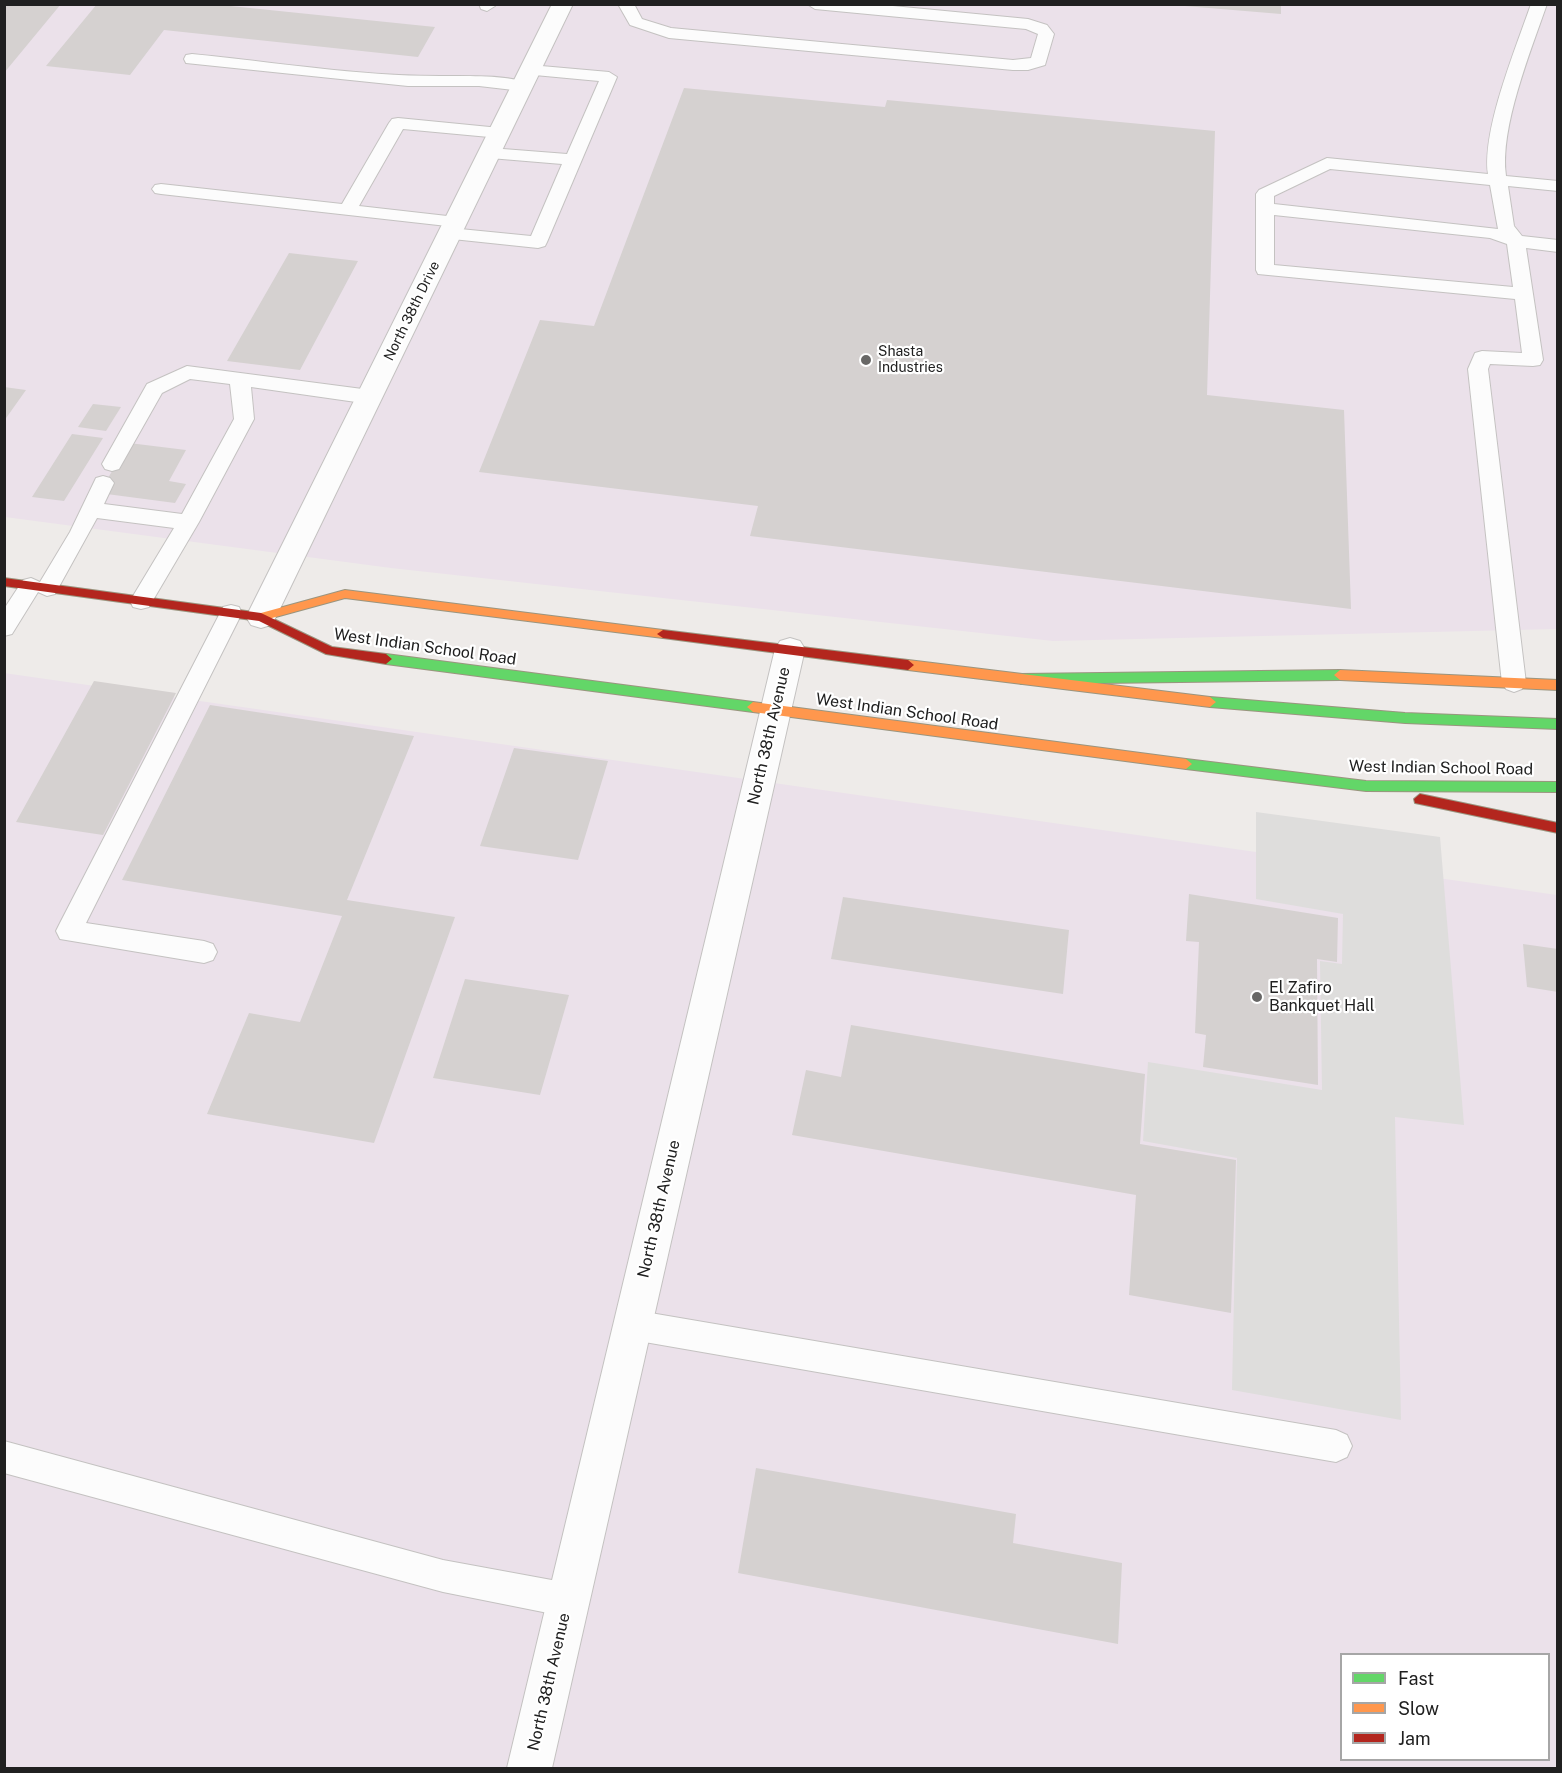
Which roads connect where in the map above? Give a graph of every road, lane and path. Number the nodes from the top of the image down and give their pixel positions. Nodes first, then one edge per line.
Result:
1 (563, 4) edge
2 (626, 4) edge
3 (816, 4) edge
4 (1539, 4) edge
5 (192, 59) dead end
6 (526, 78) junction
7 (495, 143) junction
8 (573, 160) junction
9 (1498, 180) junction
10 (1557, 186) edge
11 (161, 189) dead end
12 (1266, 201) junction
13 (347, 210) junction
14 (453, 228) junction
15 (1516, 241) junction
16 (1557, 246) edge
17 (1524, 294) junction
18 (240, 380) junction
19 (370, 397) junction
20 (90, 510) junction
21 (188, 522) junction
22 (4, 582) edge
23 (39, 587) junction
24 (141, 601) junction
25 (231, 613) junction
26 (261, 617) junction
27 (4, 628) edge
28 (789, 650) junction
29 (1022, 679) junction
30 (1514, 683) junction
31 (1557, 685) edge
32 (775, 711) junction
33 (1557, 724) edge
34 (1366, 786) junction
35 (1557, 786) edge
36 (1557, 828) edge
37 (204, 952) dead end
38 (633, 1325) junction
39 (1336, 1446) dead end
40 (4, 1457) edge
41 (568, 1600) junction
42 (529, 1768) edge

1 - 6 street, North 38th Drive
2 - 3 lane
4 - 9 lane
5 - 6 lane
6 - 7 street, North 38th Drive
6 - 8 lane
7 - 8 lane
7 - 13 lane
7 - 14 street, North 38th Drive
8 - 14 lane
9 - 10 lane
9 - 12 lane
9 - 15 lane
11 - 13 lane
12 - 15 lane
12 - 17 lane
13 - 14 lane
14 - 19 street, North 38th Drive
15 - 16 lane
15 - 17 lane
17 - 30 lane
18 - 19 lane
18 - 20 lane
18 - 21 lane
19 - 26 street, North 38th Drive
20 - 21 lane
20 - 23 lane
21 - 24 lane
22 - 23 main road, West Indian School Road
23 - 24 main road, West Indian School Road
23 - 27 lane
24 - 25 main road, West Indian School Road
25 - 26 main road, West Indian School Road
25 - 37 lane
26 - 28 main road, West Indian School Road
26 - 32 main road, West Indian School Road
28 - 29 main road, West Indian School Road
28 - 32 street, North 38th Avenue
29 - 30 main road
29 - 33 main road, West Indian School Road
30 - 31 main road
32 - 34 main road, West Indian School Road
32 - 38 street, North 38th Avenue
34 - 35 main road, West Indian School Road
34 - 36 main road
38 - 39 lane
38 - 41 street, North 38th Avenue
40 - 41 lane
41 - 42 street, North 38th Avenue

